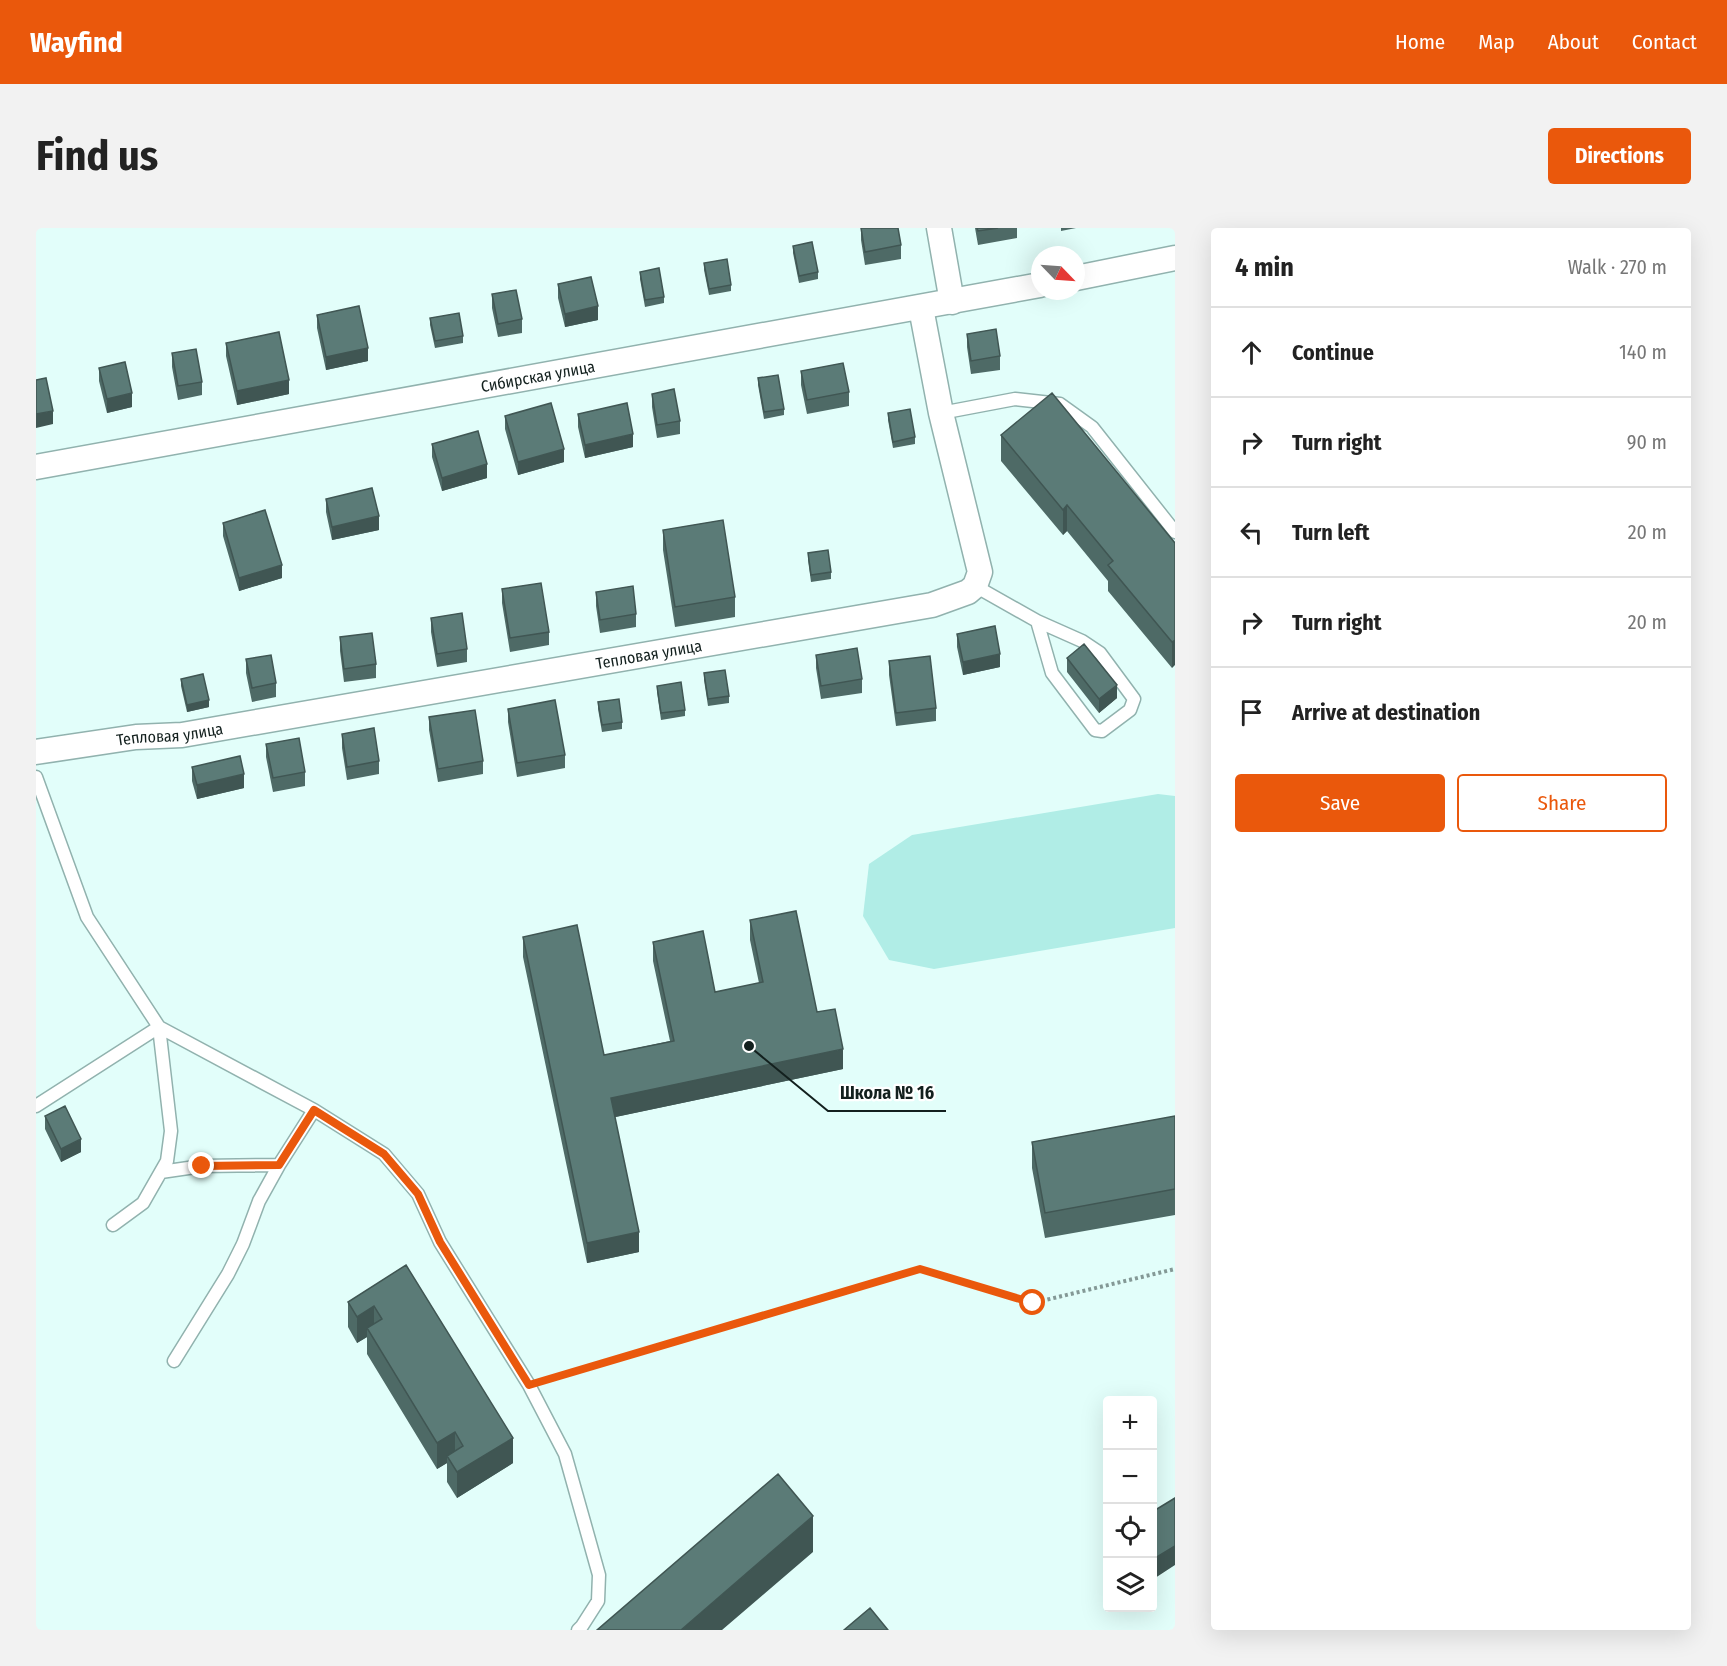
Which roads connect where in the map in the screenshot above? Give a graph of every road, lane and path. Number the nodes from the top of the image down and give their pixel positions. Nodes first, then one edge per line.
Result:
1 (939, 228) edge
2 (1175, 258) edge
3 (1085, 276) edge
4 (1031, 287) edge
5 (952, 302) junction
6 (921, 308) junction
7 (941, 413) junction
8 (36, 467) edge
9 (1175, 532) edge
10 (975, 586) junction
11 (1037, 621) junction
12 (36, 752) edge
13 (36, 777) edge
14 (159, 1028) junction
15 (36, 1106) edge
16 (314, 1110) junction
17 (279, 1165) junction
18 (161, 1172) junction
19 (113, 1225) dead end
20 (1175, 1269) edge
21 (174, 1361) dead end
22 (529, 1385) junction
23 (578, 1630) edge

1 - 5 street
2 - 3 street
4 - 5 street, Сибирская улица
5 - 6 street, Сибирская улица
6 - 7 street
6 - 8 street, Сибирская улица
7 - 9 lane
7 - 10 street
10 - 11 lane
10 - 12 street, Тепловая улица
11 - 11 lane
13 - 14 lane
14 - 15 lane
14 - 16 lane
14 - 18 lane
16 - 17 lane
16 - 22 lane
17 - 18 lane
17 - 21 lane
18 - 19 lane
20 - 22 path
22 - 23 lane

